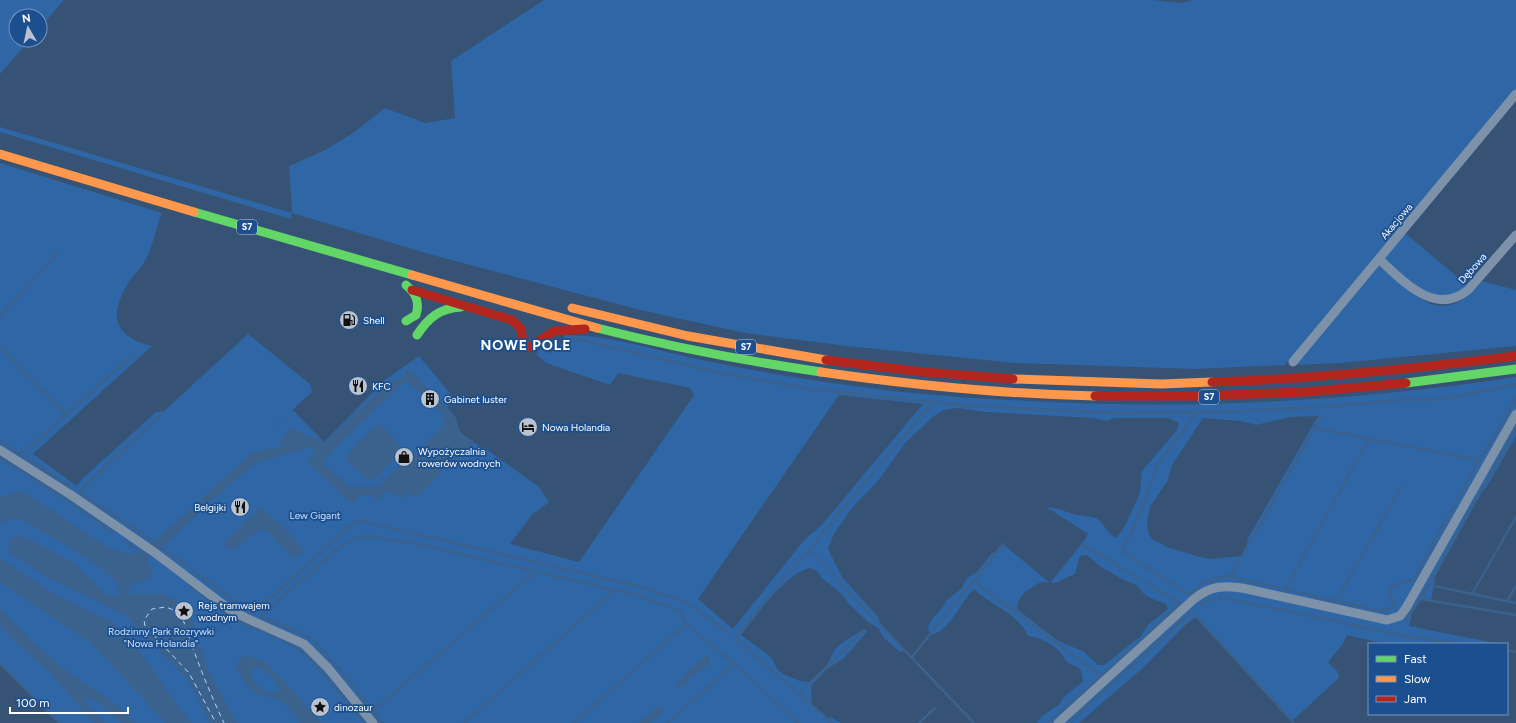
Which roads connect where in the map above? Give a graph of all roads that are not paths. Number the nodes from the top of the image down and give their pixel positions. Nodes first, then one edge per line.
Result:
1 (1516, 94) edge
2 (0, 154) edge
3 (1516, 235) edge
4 (1379, 259) junction
5 (376, 265) junction
6 (412, 290) junction
7 (566, 306) dead end
8 (468, 307) junction
9 (512, 320) junction
10 (406, 321) dead end
11 (529, 325) dead end
12 (541, 328) dead end
13 (611, 330) junction
14 (554, 331) junction
15 (417, 335) dead end
16 (1516, 356) edge
17 (1293, 362) dead end
18 (1516, 369) edge
19 (1516, 414) edge
20 (0, 450) edge
21 (373, 723) edge
22 (1058, 723) edge

1 - 4 street, Akacjowa
2 - 5 highway, S7
3 - 4 street, Dębowa
4 - 17 street, Akacjowa
5 - 6 highway
5 - 13 highway, S7
6 - 8 highway
6 - 10 highway
7 - 16 highway, S7
8 - 9 highway
8 - 15 highway
9 - 11 highway
9 - 14 highway
12 - 14 highway
13 - 14 highway
13 - 18 highway, S7
19 - 22 street
20 - 21 street

